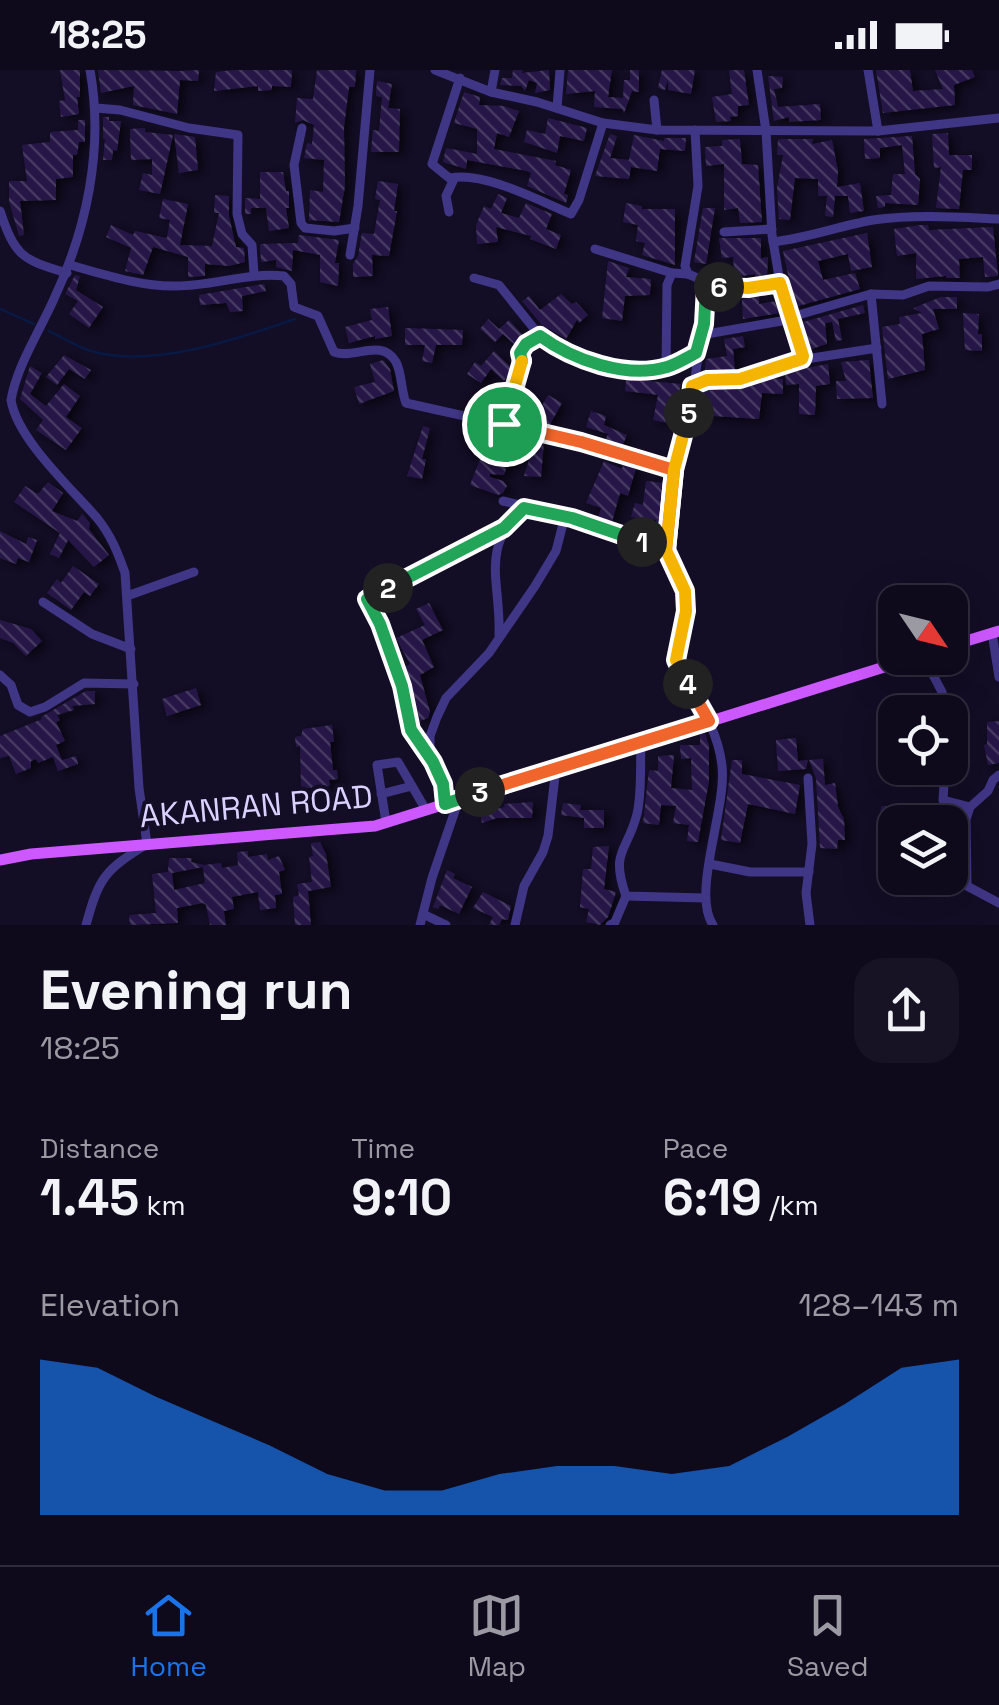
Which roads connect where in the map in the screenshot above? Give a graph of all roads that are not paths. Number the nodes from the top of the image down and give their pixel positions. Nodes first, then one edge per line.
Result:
1 (90, 70) edge
2 (370, 70) edge
3 (436, 70) edge
4 (494, 70) edge
5 (560, 70) edge
6 (757, 70) edge
7 (868, 70) edge
8 (460, 78) junction
9 (491, 92) junction
10 (654, 100) dead end
11 (96, 108) junction
12 (557, 108) junction
13 (999, 118) edge
14 (603, 123) junction
15 (302, 128) dead end
16 (657, 130) junction
17 (694, 130) junction
18 (766, 131) junction
19 (878, 131) junction
20 (450, 178) junction
21 (0, 211) edge
22 (449, 212) dead end
23 (999, 219) edge
24 (354, 228) junction
25 (772, 230) junction
26 (724, 232) dead end
27 (773, 242) junction
28 (595, 249) dead end
29 (350, 255) dead end
30 (68, 269) junction
31 (672, 273) junction
32 (254, 274) junction
33 (688, 274) junction
34 (474, 278) dead end
35 (780, 283) junction
36 (999, 284) edge
37 (706, 287) junction
38 (871, 294) junction
39 (792, 318) junction
40 (701, 334) junction
41 (540, 336) junction
42 (877, 348) junction
43 (696, 353) junction
44 (802, 359) junction
45 (666, 367) junction
46 (694, 373) junction
47 (707, 380) junction
48 (692, 386) junction
49 (882, 404) dead end
50 (7, 407) edge
51 (504, 424) junction
52 (674, 470) junction
53 (504, 501) dead end
54 (524, 508) junction
55 (565, 516) junction
56 (504, 528) junction
57 (666, 550) junction
58 (194, 572) dead end
59 (127, 596) junction
60 (43, 602) dead end
61 (995, 632) edge
62 (499, 638) junction
63 (968, 640) edge
64 (131, 648) junction
65 (878, 669) edge
66 (0, 674) edge
67 (999, 677) edge
68 (134, 684) junction
69 (709, 721) junction
70 (641, 743) junction
71 (433, 762) junction
72 (556, 768) junction
73 (999, 776) edge
74 (808, 778) dead end
75 (944, 785) edge
76 (412, 786) junction
77 (381, 794) junction
78 (460, 798) junction
79 (445, 804) junction
80 (970, 807) junction
81 (426, 810) junction
82 (386, 822) junction
83 (147, 844) junction
84 (0, 860) edge
85 (710, 864) junction
86 (810, 872) junction
87 (626, 896) junction
88 (705, 898) junction
89 (999, 903) edge
90 (423, 914) junction
91 (86, 925) edge
92 (420, 925) edge
93 (446, 925) edge
94 (515, 925) edge
95 (610, 925) edge
96 (712, 925) edge
97 (810, 925) edge

1 - 11 street
2 - 24 street
3 - 8 street
4 - 9 street
5 - 12 street
6 - 18 street
7 - 19 street
8 - 9 street
8 - 20 street
9 - 12 street
10 - 16 street
11 - 30 street
11 - 32 street
12 - 14 street
13 - 19 street
14 - 16 street
14 - 20 street
15 - 24 street
16 - 17 street
17 - 18 street
17 - 33 street
18 - 19 street
18 - 25 street
20 - 22 street
21 - 30 street
23 - 27 street
24 - 29 street
25 - 26 street
25 - 27 street
27 - 35 street
28 - 31 street
30 - 32 street
30 - 50 street
31 - 33 street
31 - 45 street
32 - 51 street
33 - 37 street
34 - 41 street
35 - 37 street
35 - 39 street
36 - 38 street
37 - 40 street
38 - 39 street
38 - 42 street
39 - 40 street
39 - 44 street
40 - 43 street
41 - 45 street
41 - 51 street
42 - 44 street
42 - 49 street
43 - 45 street
43 - 46 street
44 - 47 street
46 - 47 street
46 - 48 street
47 - 48 street
48 - 52 street
50 - 59 street
51 - 52 street
52 - 57 street
53 - 54 street
54 - 55 street
54 - 56 street
55 - 57 street
55 - 62 street
56 - 62 street
56 - 71 street
57 - 69 street
58 - 59 street
59 - 64 street
60 - 64 street
61 - 63 main road
61 - 67 street
62 - 71 street
64 - 68 street
65 - 69 main road, AKANRAN ROAD
66 - 68 street
68 - 83 street
69 - 70 main road, AKANRAN ROAD
69 - 85 street
70 - 72 main road, AKANRAN ROAD
70 - 87 street
71 - 79 street
72 - 78 main road, AKANRAN ROAD
72 - 94 street
73 - 80 street
74 - 86 street
75 - 80 street
76 - 77 street
76 - 77 street
76 - 81 street
77 - 82 street
78 - 79 main road, AKANRAN ROAD
78 - 90 street
79 - 81 main road, AKANRAN ROAD
80 - 89 street
81 - 82 main road, AKANRAN ROAD
82 - 83 main road, AKANRAN ROAD
83 - 84 main road, AKANRAN ROAD
83 - 91 street
85 - 86 street
85 - 88 street
86 - 97 street
87 - 88 street
87 - 95 street
88 - 96 street
90 - 92 street
90 - 93 street

